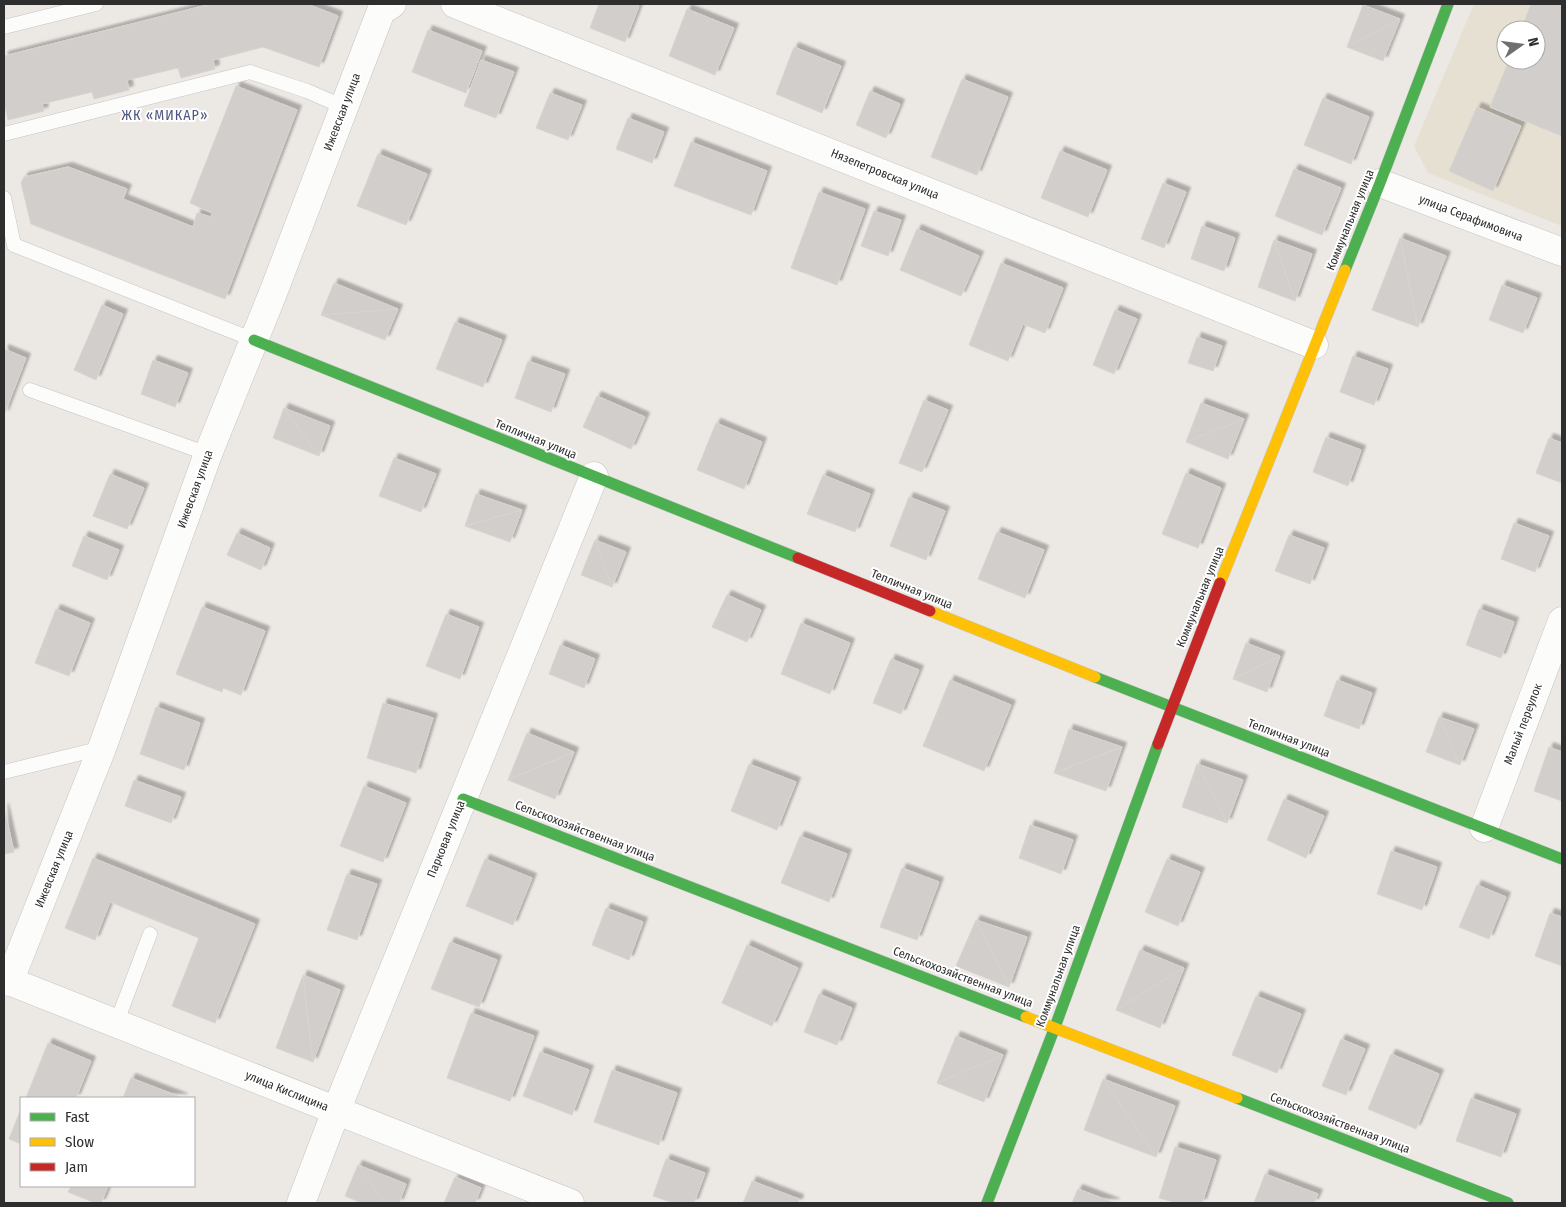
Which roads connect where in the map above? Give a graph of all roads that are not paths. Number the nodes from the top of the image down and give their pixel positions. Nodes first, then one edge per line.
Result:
1 (96, 4) edge
2 (392, 4) edge
3 (455, 4) edge
4 (1448, 4) edge
5 (4, 27) edge
6 (344, 106) junction
7 (4, 134) edge
8 (1380, 183) junction
9 (4, 198) edge
10 (1562, 252) edge
11 (254, 340) junction
12 (1314, 345) junction
13 (30, 390) dead end
14 (208, 454) junction
15 (594, 476) junction
16 (1562, 621) edge
17 (1171, 708) junction
18 (102, 748) junction
19 (4, 772) edge
20 (463, 799) junction
21 (1484, 828) junction
22 (1562, 859) edge
23 (150, 934) dead end
24 (6, 985) edge
25 (116, 1024) junction
26 (1054, 1027) junction
27 (336, 1111) junction
28 (301, 1203) edge
29 (570, 1203) edge
30 (987, 1203) edge
31 (1508, 1203) edge

1 - 5 lane
2 - 6 street, Ижевская улица
3 - 12 street, Нязепетровская улица
4 - 8 street, Коммунальная улица
6 - 7 lane
6 - 11 street, Ижевская улица
8 - 10 street, улица Серафимовича
8 - 12 street, Коммунальная улица
9 - 11 lane
11 - 14 street, Ижевская улица
11 - 15 street, Тепличная улица
12 - 17 street, Коммунальная улица
13 - 14 lane
14 - 18 street, Ижевская улица
15 - 17 street, Тепличная улица
15 - 20 street, Парковая улица
16 - 21 street, Малый переулок
17 - 21 street, Тепличная улица
17 - 26 street, Коммунальная улица
18 - 19 lane
18 - 24 street, Ижевская улица
20 - 26 street, Сельскохозяйственная улица
20 - 27 street, Парковая улица
21 - 22 street, Тепличная улица
23 - 25 lane
24 - 25 street, улица Кислицина
25 - 27 street, улица Кислицина
26 - 30 street, Коммунальная улица
26 - 31 street, Сельскохозяйственная улица
27 - 28 street, Парковая улица
27 - 29 street, улица Кислицина

